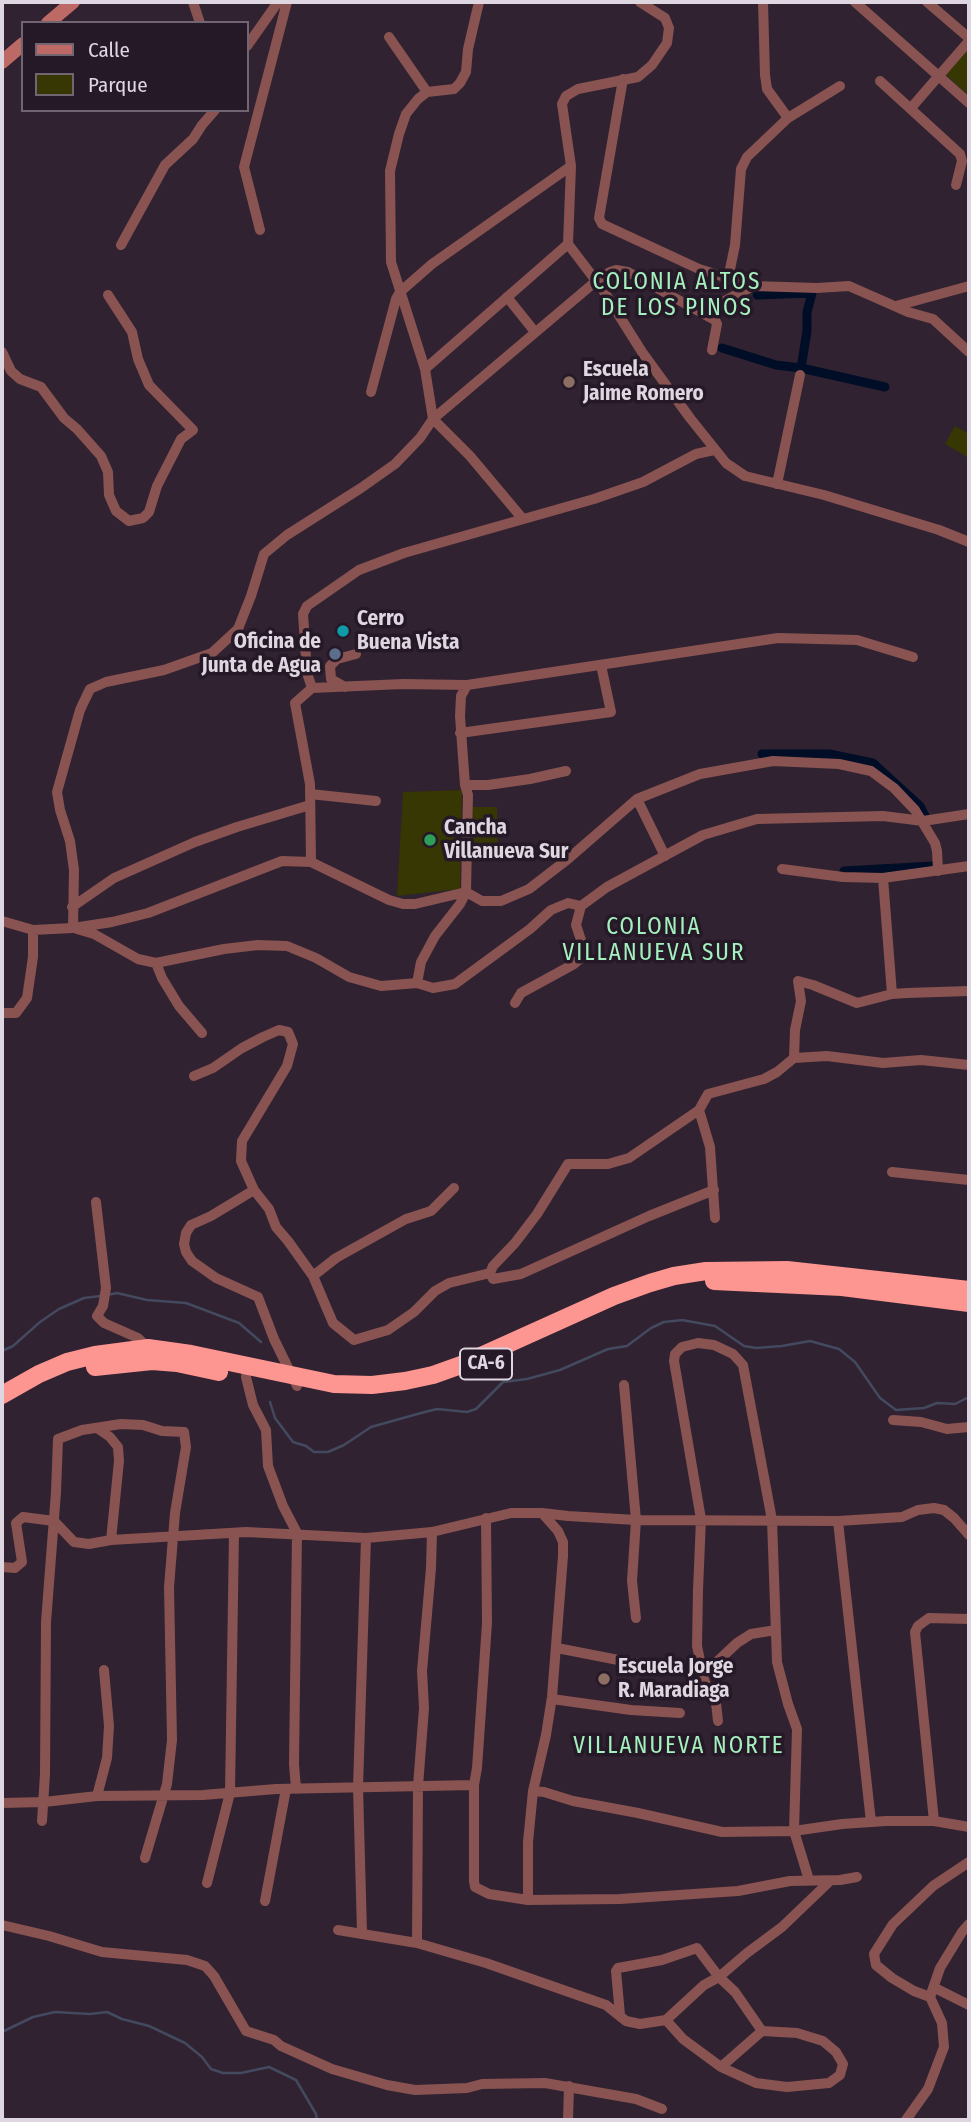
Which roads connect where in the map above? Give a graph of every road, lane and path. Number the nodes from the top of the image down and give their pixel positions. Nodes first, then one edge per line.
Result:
1 (72, 2) edge
2 (193, 2) edge
3 (278, 2) edge
4 (287, 2) edge
5 (640, 2) edge
6 (763, 2) edge
7 (855, 2) edge
8 (927, 2) edge
9 (481, 3) edge
10 (50, 21) edge
11 (199, 21) edge
12 (389, 37) dead end
13 (969, 39) edge
14 (248, 45) edge
15 (21, 46) edge
16 (2, 62) edge
17 (939, 76) junction
18 (623, 79) junction
19 (880, 81) dead end
20 (840, 86) dead end
21 (427, 92) junction
22 (969, 103) edge
23 (911, 108) junction
24 (213, 112) edge
25 (788, 118) junction
26 (571, 166) junction
27 (956, 185) dead end
28 (260, 230) dead end
29 (568, 244) junction
30 (121, 245) dead end
31 (728, 279) junction
32 (595, 282) junction
33 (753, 286) junction
34 (969, 286) edge
35 (400, 292) junction
36 (107, 295) dead end
37 (507, 297) junction
38 (896, 306) junction
39 (702, 313) junction
40 (535, 332) junction
41 (712, 350) dead end
42 (2, 352) edge
43 (969, 352) edge
44 (425, 369) junction
45 (800, 375) dead end
46 (372, 392) dead end
47 (433, 419) junction
48 (714, 450) junction
49 (777, 484) junction
50 (522, 518) junction
51 (969, 542) edge
52 (356, 654) dead end
53 (913, 657) dead end
54 (601, 665) junction
55 (467, 685) junction
56 (346, 687) junction
57 (312, 688) junction
58 (460, 733) junction
59 (566, 771) dead end
60 (465, 785) junction
61 (637, 799) junction
62 (310, 800) junction
63 (376, 801) dead end
64 (969, 814) edge
65 (923, 821) junction
66 (665, 856) junction
67 (312, 862) junction
68 (969, 866) edge
69 (782, 869) dead end
70 (938, 871) junction
71 (883, 878) junction
72 (466, 892) junction
73 (581, 905) junction
74 (72, 907) junction
75 (2, 921) edge
76 (73, 928) junction
77 (33, 930) junction
78 (156, 963) junction
79 (417, 983) junction
80 (969, 991) edge
81 (892, 994) junction
82 (515, 1003) dead end
83 (2, 1013) edge
84 (202, 1033) dead end
85 (794, 1058) junction
86 (969, 1065) edge
87 (194, 1076) dead end
88 (699, 1110) junction
89 (892, 1172) dead end
90 (969, 1180) edge
91 (454, 1188) dead end
92 (254, 1190) junction
93 (714, 1190) junction
94 (96, 1202) dead end
95 (715, 1218) dead end
96 (490, 1273) junction
97 (313, 1276) junction
98 (969, 1290) edge
99 (969, 1303) edge
100 (148, 1348) junction
101 (247, 1372) junction
102 (295, 1381) junction
103 (624, 1385) dead end
104 (2, 1395) edge
105 (2, 1407) edge
106 (893, 1420) dead end
107 (969, 1427) edge
108 (97, 1428) junction
109 (542, 1513) junction
110 (486, 1518) junction
111 (701, 1519) junction
112 (636, 1520) junction
113 (772, 1520) junction
114 (54, 1521) junction
115 (838, 1521) junction
116 (432, 1532) junction
117 (234, 1533) junction
118 (297, 1533) junction
119 (969, 1535) edge
120 (172, 1536) junction
121 (366, 1538) junction
122 (111, 1540) junction
123 (2, 1567) edge
124 (636, 1618) dead end
125 (969, 1619) edge
126 (776, 1630) junction
127 (556, 1648) junction
128 (654, 1667) dead end
129 (104, 1670) dead end
130 (703, 1675) junction
131 (552, 1699) junction
132 (680, 1713) dead end
133 (718, 1721) dead end
134 (474, 1785) junction
135 (418, 1786) junction
136 (358, 1787) junction
137 (291, 1789) junction
138 (533, 1791) junction
139 (230, 1793) junction
140 (164, 1794) junction
141 (97, 1796) junction
142 (44, 1802) junction
143 (2, 1803) edge
144 (42, 1821) dead end
145 (934, 1821) junction
146 (871, 1822) junction
147 (969, 1827) edge
148 (794, 1831) junction
149 (145, 1858) dead end
150 (969, 1862) edge
151 (857, 1877) dead end
152 (808, 1880) junction
153 (830, 1881) junction
154 (208, 1883) dead end
155 (528, 1900) junction
156 (265, 1901) dead end
157 (969, 1924) edge
158 (2, 1925) edge
159 (338, 1930) dead end
160 (362, 1932) junction
161 (417, 1943) junction
162 (719, 1977) junction
163 (932, 1992) junction
164 (969, 2005) edge
165 (620, 2015) junction
166 (666, 2020) junction
167 (762, 2031) junction
168 (721, 2067) junction
169 (569, 2086) junction
170 (662, 2109) dead end
171 (568, 2120) edge
172 (906, 2120) edge

1 - 10 street
2 - 11 street
3 - 14 street
4 - 28 street
5 - 18 street
6 - 25 street
7 - 17 street
8 - 13 street
9 - 21 street
12 - 21 street
13 - 17 street
15 - 16 street
17 - 22 street
17 - 23 street
18 - 26 street
18 - 31 street
19 - 23 street
20 - 25 street
21 - 35 street
23 - 27 street
24 - 30 street
25 - 31 street
26 - 29 street
26 - 35 street
29 - 32 street
29 - 37 street
31 - 33 street
32 - 39 street
32 - 40 street
32 - 48 street
33 - 38 street
33 - 39 street
34 - 38 street
35 - 44 street
35 - 46 street
36 - 42 street
37 - 40 street
37 - 44 street
38 - 43 street
39 - 41 street
40 - 47 street
44 - 47 street
45 - 49 street
47 - 50 street
47 - 74 street
48 - 49 street
48 - 50 street
49 - 51 street
50 - 57 street
52 - 56 street
53 - 54 street
54 - 55 street
54 - 58 street
55 - 56 street
55 - 58 street
56 - 57 street
57 - 62 street
58 - 60 street
59 - 60 street
60 - 72 street
61 - 65 street
61 - 66 street
61 - 72 street
62 - 63 street
62 - 67 street
62 - 74 street
64 - 65 street
65 - 66 street
65 - 70 street
66 - 73 street
67 - 72 street
67 - 76 street
68 - 70 street
69 - 71 street
70 - 71 street
71 - 81 street
72 - 79 street
73 - 79 street
73 - 82 street
74 - 76 street
75 - 77 street
76 - 77 street
76 - 78 street
77 - 83 street
78 - 79 street
78 - 84 street
80 - 81 street
81 - 85 street
85 - 86 street
85 - 88 street
87 - 92 street
88 - 93 street
88 - 96 street
89 - 90 street
91 - 97 street
92 - 97 street
92 - 102 street
93 - 95 street
93 - 96 street
94 - 100 street
96 - 97 street
98 - 102 highway, CA-6
99 - 102 highway, CA-6
100 - 101 highway, CA-6
100 - 104 highway, CA-6
101 - 102 highway, CA-6
101 - 105 highway, CA-6
101 - 118 street
103 - 112 street
106 - 107 street
108 - 114 street
108 - 120 street
108 - 122 street
109 - 110 street
109 - 112 street
109 - 127 street
110 - 116 street
110 - 134 street
111 - 112 street
111 - 113 street
111 - 113 street
111 - 130 street
112 - 124 street
113 - 115 street
113 - 126 street
114 - 122 street
114 - 123 street
114 - 142 street
115 - 119 street
115 - 146 street
116 - 121 street
116 - 135 street
117 - 118 street
117 - 120 street
117 - 139 street
118 - 121 street
118 - 137 street
120 - 122 street
120 - 140 street
121 - 136 street
125 - 145 street
126 - 130 street
126 - 148 street
127 - 128 street
127 - 131 street
129 - 141 street
130 - 133 street
131 - 132 street
131 - 138 street
134 - 135 street
134 - 155 street
135 - 136 street
135 - 161 street
136 - 137 street
136 - 160 street
137 - 139 street
137 - 156 street
138 - 148 street
138 - 155 street
139 - 140 street
139 - 154 street
140 - 141 street
140 - 149 street
141 - 142 street
142 - 143 street
142 - 144 street
145 - 146 street
145 - 147 street
146 - 148 street
148 - 152 street
150 - 163 street
151 - 153 street
152 - 153 street
152 - 155 street
153 - 162 street
157 - 163 street
158 - 169 street
159 - 160 street
160 - 161 street
161 - 165 street
162 - 165 street
162 - 166 street
162 - 167 street
163 - 164 street
163 - 172 street
165 - 166 street
166 - 168 street
167 - 168 street
167 - 168 street
169 - 170 street
169 - 171 street

